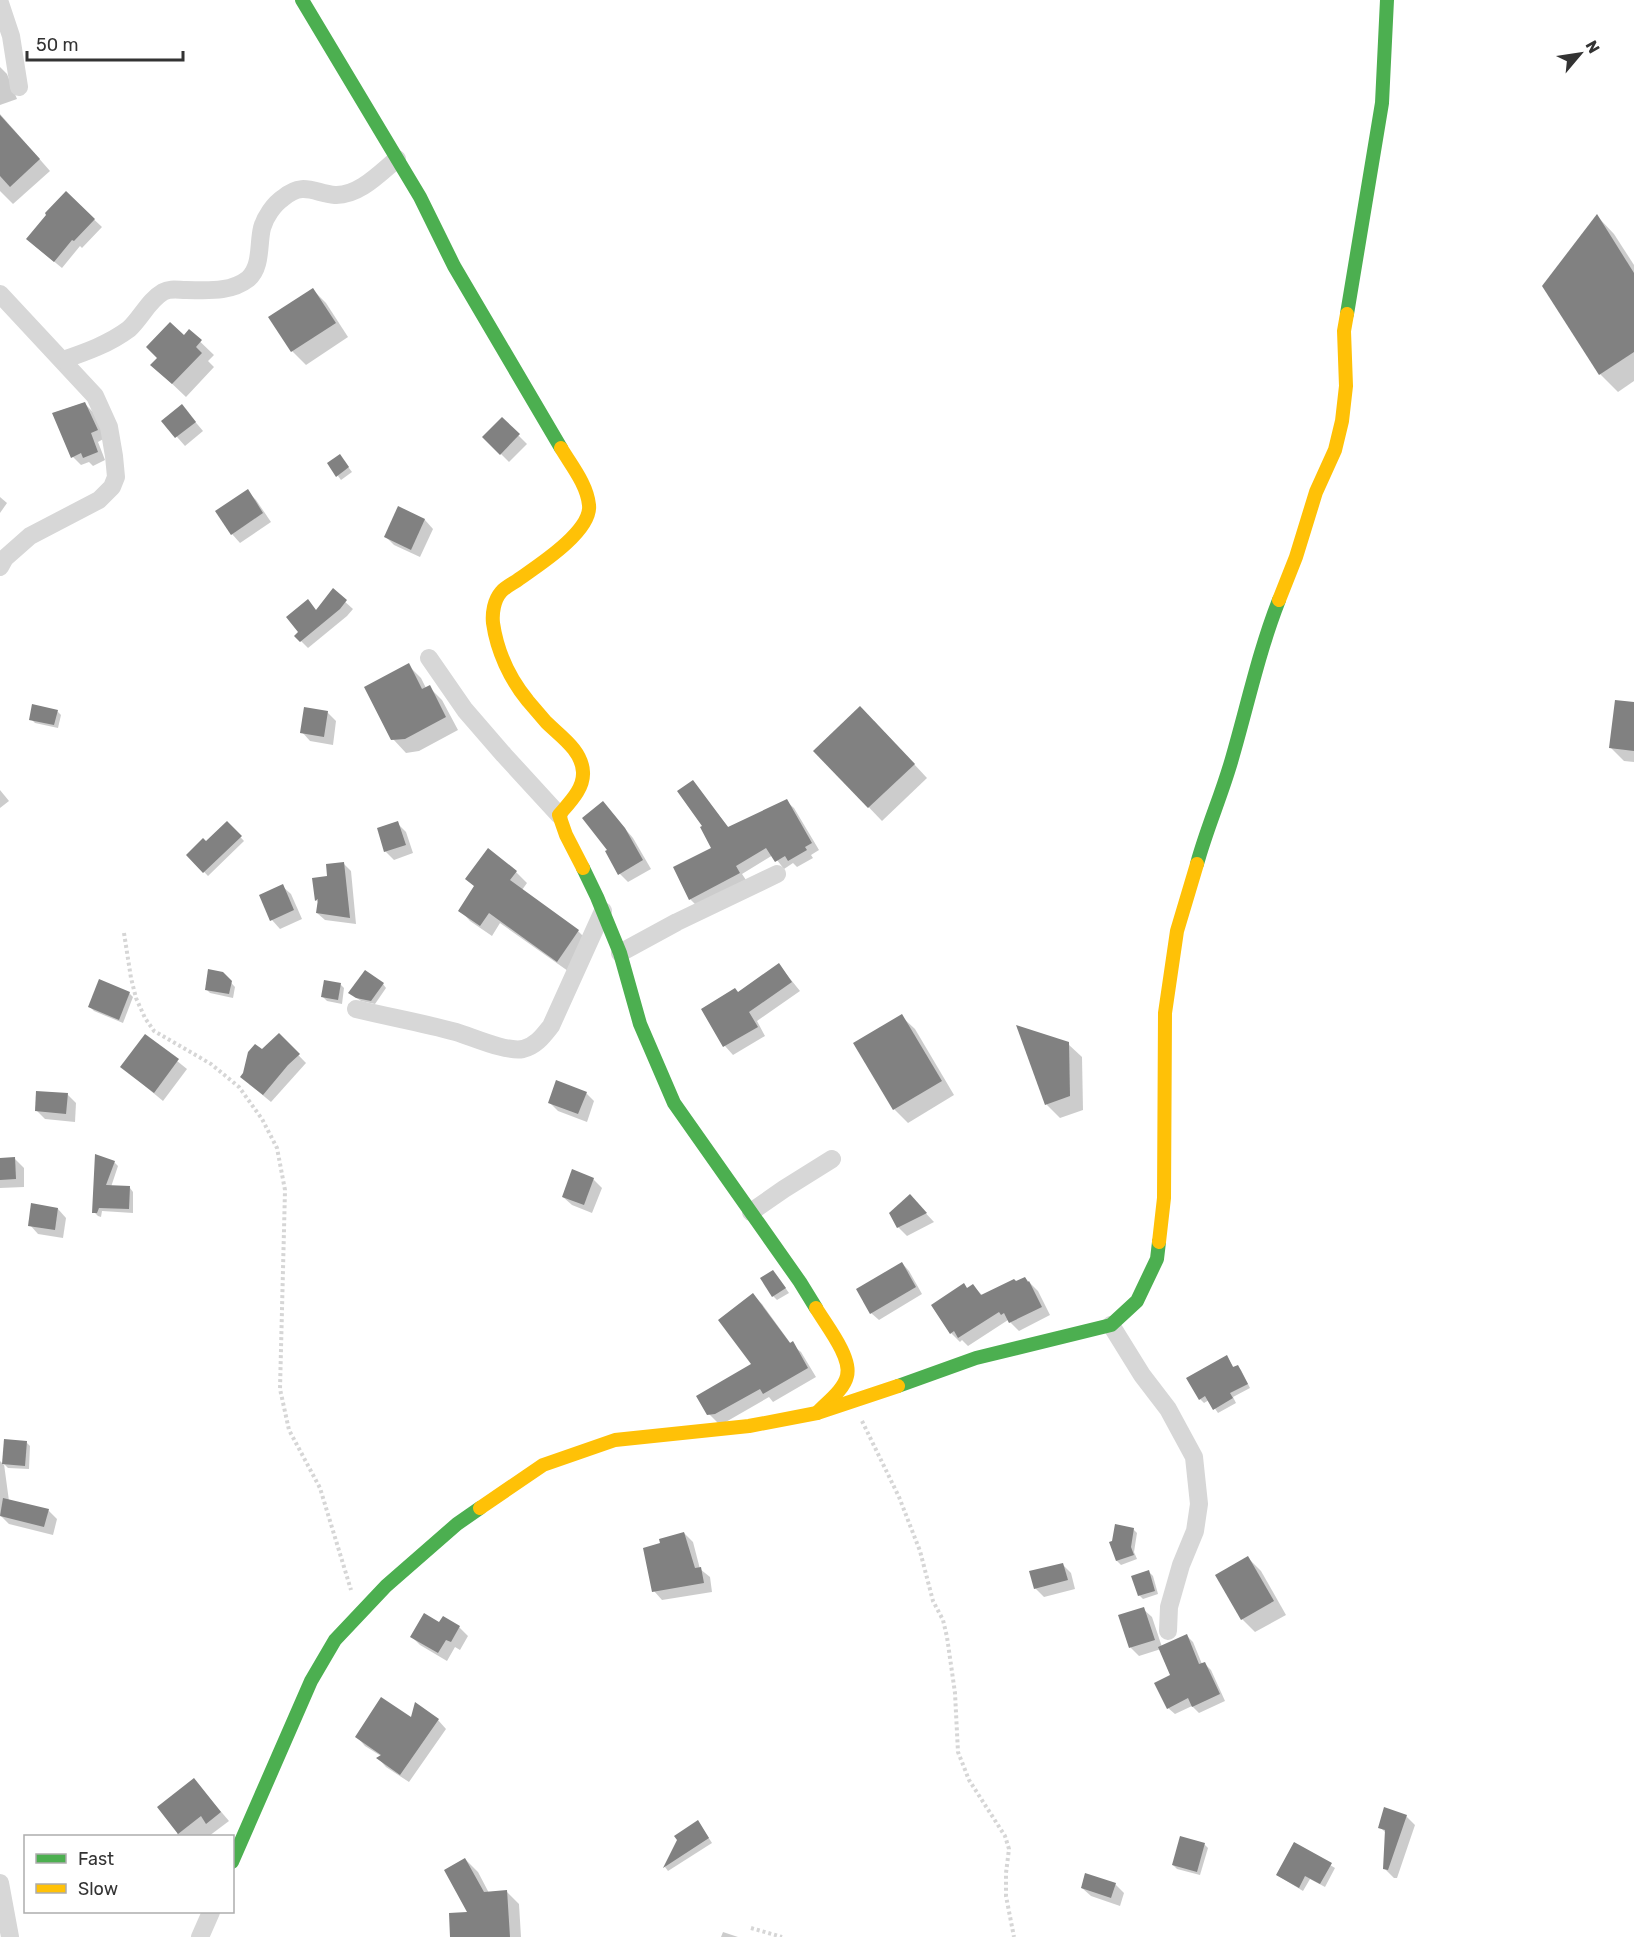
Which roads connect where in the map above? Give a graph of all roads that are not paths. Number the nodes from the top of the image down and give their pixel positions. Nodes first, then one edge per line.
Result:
1 (302, 0) edge
2 (1387, 0) edge
3 (0, 3) edge
4 (19, 87) dead end
5 (397, 159) junction
6 (0, 294) edge
7 (63, 360) junction
8 (0, 567) edge
9 (429, 658) dead end
10 (559, 815) junction
11 (777, 874) dead end
12 (603, 911) junction
13 (620, 953) junction
14 (356, 1010) dead end
15 (832, 1159) dead end
16 (750, 1212) junction
17 (1111, 1325) junction
18 (817, 1413) junction
19 (1168, 1631) dead end
20 (234, 1857) edge
21 (0, 1883) edge
22 (210, 1913) edge
23 (10, 1937) edge
24 (200, 1937) edge

1 - 5 street
2 - 17 street
3 - 4 street
5 - 7 street
5 - 10 street
6 - 7 street
7 - 8 street
9 - 10 street
10 - 12 street
11 - 13 street
12 - 13 street
12 - 14 street
13 - 16 street
15 - 16 street
16 - 18 street
17 - 18 street
17 - 19 street
18 - 20 street
21 - 23 street
22 - 24 street

